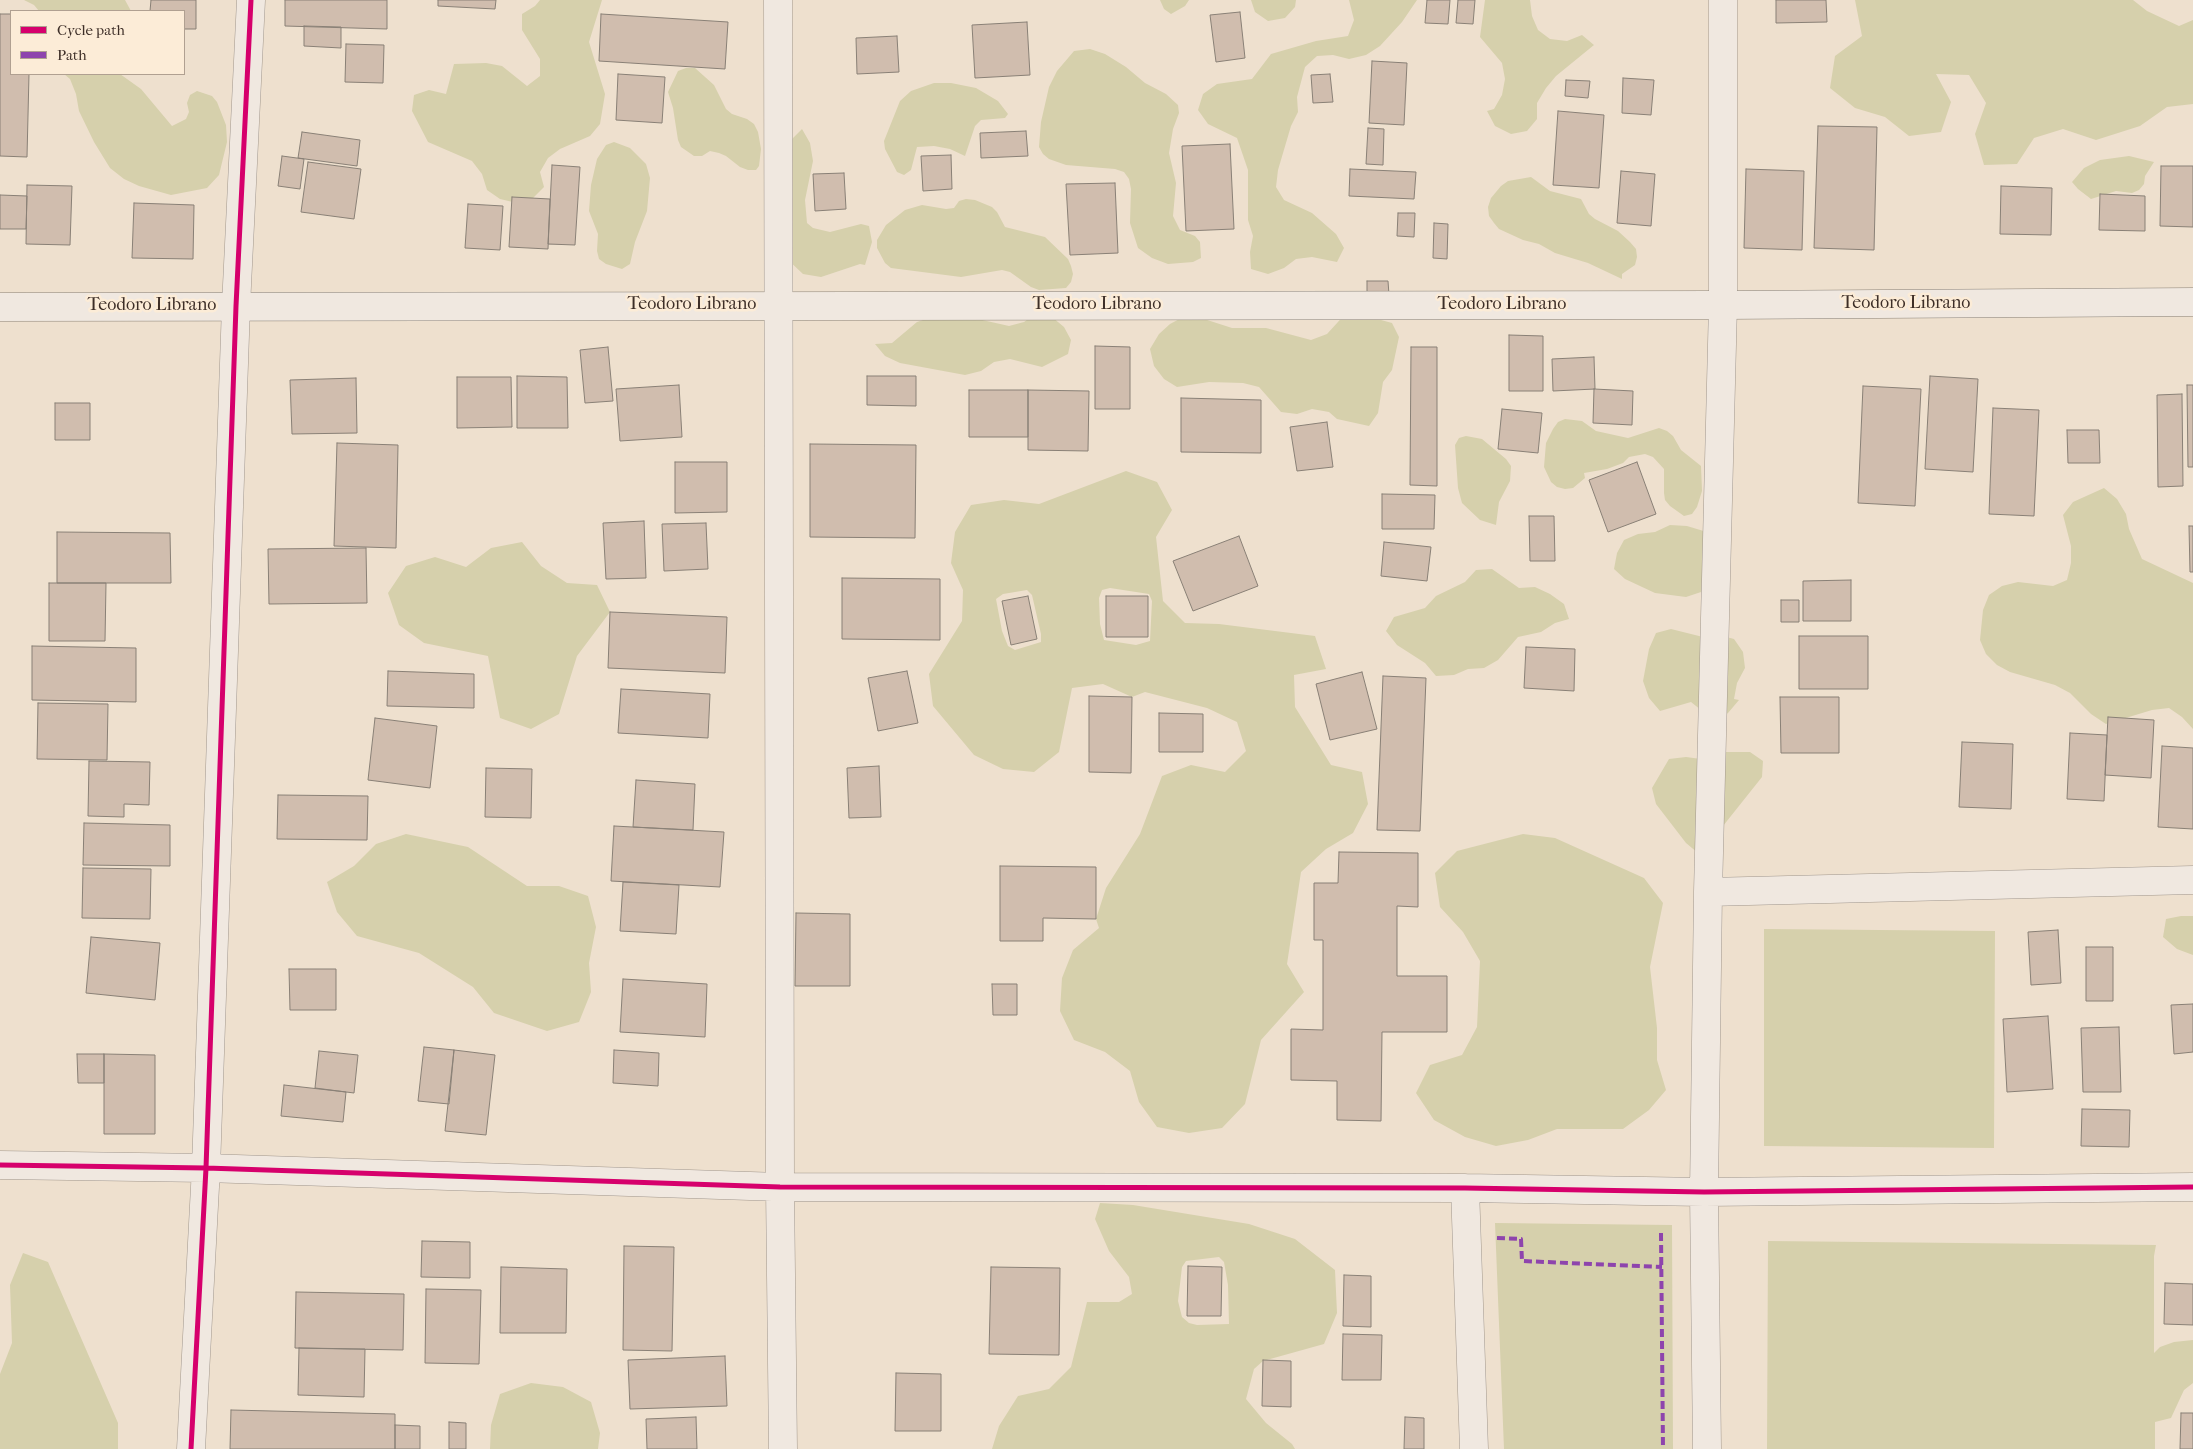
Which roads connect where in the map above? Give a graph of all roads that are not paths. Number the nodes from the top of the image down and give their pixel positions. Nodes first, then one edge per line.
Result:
1 (251, 0) edge
2 (778, 0) edge
3 (1723, 0) edge
4 (2193, 302) edge
5 (778, 305) junction
6 (1723, 305) junction
7 (0, 306) edge
8 (236, 306) junction
9 (2193, 880) edge
10 (1708, 892) junction
11 (0, 1165) edge
12 (206, 1168) junction
13 (780, 1187) junction
14 (2193, 1187) edge
15 (1465, 1188) junction
16 (1704, 1192) junction
17 (191, 1449) edge
18 (783, 1449) edge
19 (1474, 1449) edge
20 (1707, 1449) edge

1 - 8 street
2 - 5 street
3 - 6 street
4 - 6 street, Teodoro Librano
5 - 6 street, Teodoro Librano
5 - 8 street, Teodoro Librano
5 - 13 street
6 - 10 street
7 - 8 street, Teodoro Librano
8 - 12 street
9 - 10 street
10 - 16 street
11 - 12 street
12 - 13 street
12 - 17 street
13 - 15 street
13 - 18 street
14 - 16 street
15 - 16 street
15 - 19 street
16 - 20 street

